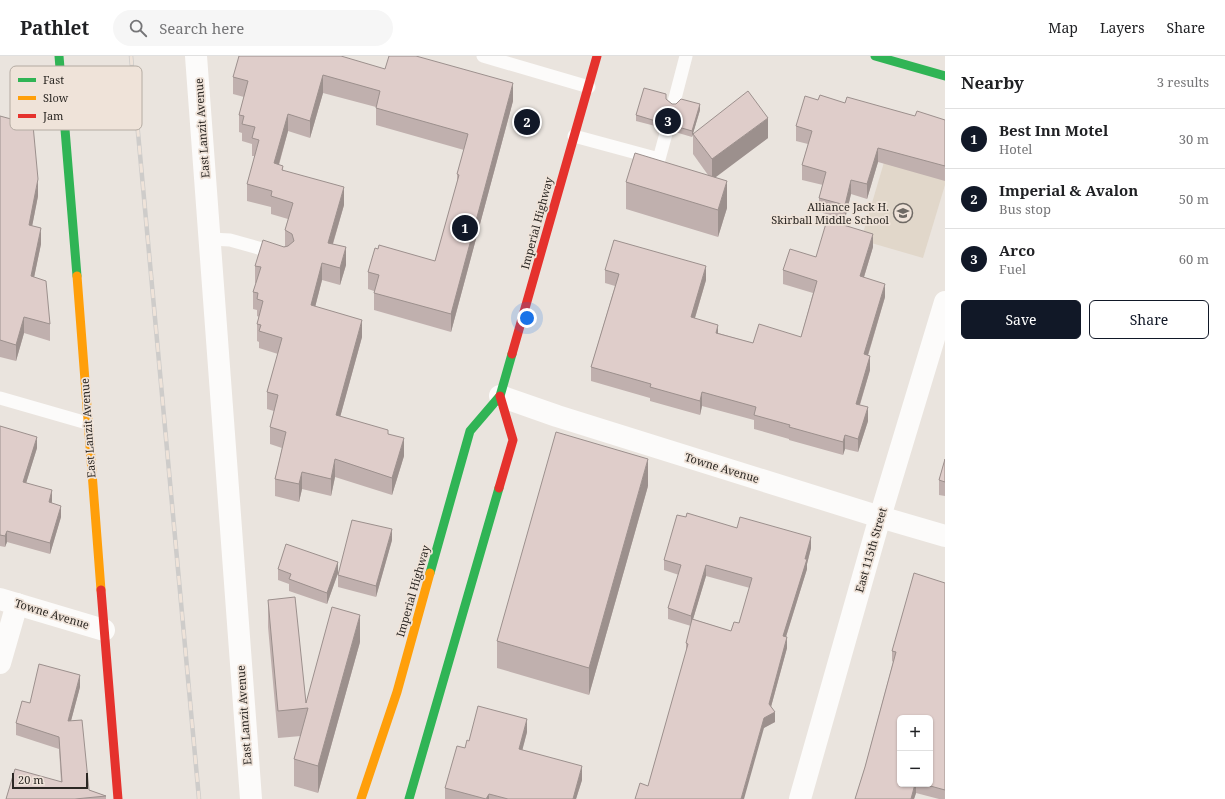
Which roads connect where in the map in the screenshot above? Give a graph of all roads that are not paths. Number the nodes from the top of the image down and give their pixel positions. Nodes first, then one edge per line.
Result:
1 (59, 56) edge
2 (196, 56) edge
3 (483, 56) edge
4 (598, 56) edge
5 (686, 56) edge
6 (875, 56) edge
7 (60, 66) edge
8 (945, 76) edge
9 (588, 87) junction
10 (674, 102) edge
11 (65, 130) edge
12 (667, 130) dead end
13 (574, 136) junction
14 (210, 239) junction
15 (286, 256) edge
16 (945, 302) edge
17 (500, 396) junction
18 (0, 398) edge
19 (87, 423) junction
20 (880, 517) junction
21 (945, 536) edge
22 (8, 601) edge
23 (104, 630) junction
24 (0, 663) edge
25 (118, 799) edge
26 (251, 799) edge
27 (361, 799) edge
28 (409, 799) edge
29 (800, 799) edge

1 - 7 main road, East Lanzit Avenue
2 - 14 street, East Lanzit Avenue
3 - 9 lane
4 - 9 main road, Imperial Highway
5 - 10 lane
6 - 8 main road
9 - 13 main road, Imperial Highway
11 - 19 main road, East Lanzit Avenue
12 - 13 lane
13 - 17 main road, Imperial Highway
14 - 15 lane
14 - 26 street, East Lanzit Avenue
16 - 20 street, East 115th Street
17 - 20 street, Towne Avenue
17 - 27 main road, Imperial Highway
17 - 28 main road
18 - 19 lane
19 - 23 main road, East Lanzit Avenue
20 - 21 street, Towne Avenue
20 - 29 street, East 115th Street
22 - 23 street, Towne Avenue
22 - 24 street
23 - 25 main road, East Lanzit Avenue

